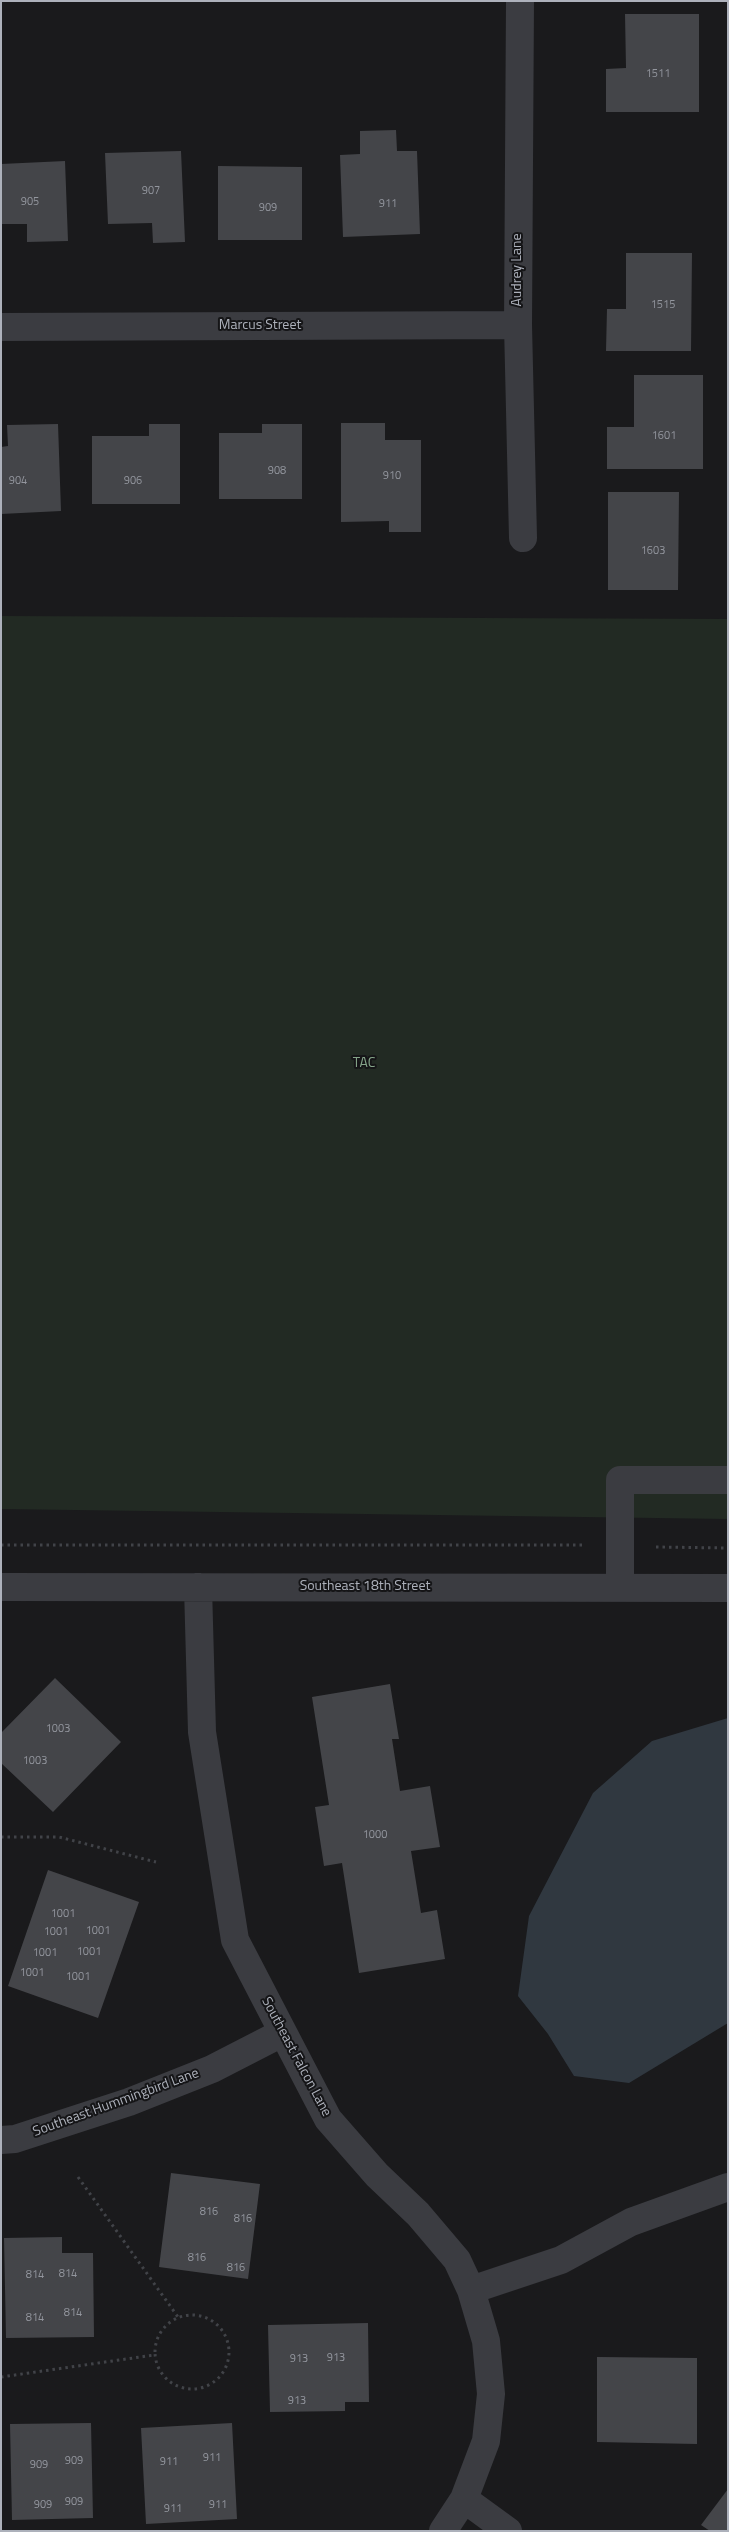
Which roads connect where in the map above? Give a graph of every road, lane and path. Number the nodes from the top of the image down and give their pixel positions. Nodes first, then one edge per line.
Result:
1 (520, 1) edge
2 (518, 325) junction
3 (1, 327) edge
4 (523, 538) dead end
5 (728, 1480) edge
6 (1, 1545) edge
7 (620, 1546) junction
8 (728, 1548) edge
9 (1, 1587) edge
10 (198, 1587) junction
11 (620, 1588) junction
12 (728, 1588) edge
13 (1, 1837) edge
14 (156, 1862) dead end
15 (282, 2033) junction
16 (1, 2140) edge
17 (78, 2177) dead end
18 (728, 2188) edge
19 (471, 2290) junction
20 (178, 2317) junction
21 (154, 2355) junction
22 (1, 2377) edge
23 (464, 2499) junction
24 (443, 2531) edge
25 (508, 2531) edge

1 - 2 street, Audrey Lane
2 - 3 street, Marcus Street
2 - 4 street, Audrey Lane
5 - 7 street
6 - 7 path
7 - 8 path
7 - 11 street
9 - 10 street, Southeast 18th Street
10 - 11 street, Southeast 18th Street
10 - 15 street, Southeast Falcon Lane
11 - 12 street, Southeast 18th Street
13 - 14 path
15 - 16 street, Southeast Hummingbird Lane
15 - 19 street, Southeast Falcon Lane
17 - 20 path
18 - 19 street
19 - 23 street, Southeast Falcon Lane
20 - 21 path
20 - 21 path
21 - 22 path
23 - 24 street, Southeast Falcon Lane
23 - 25 street

